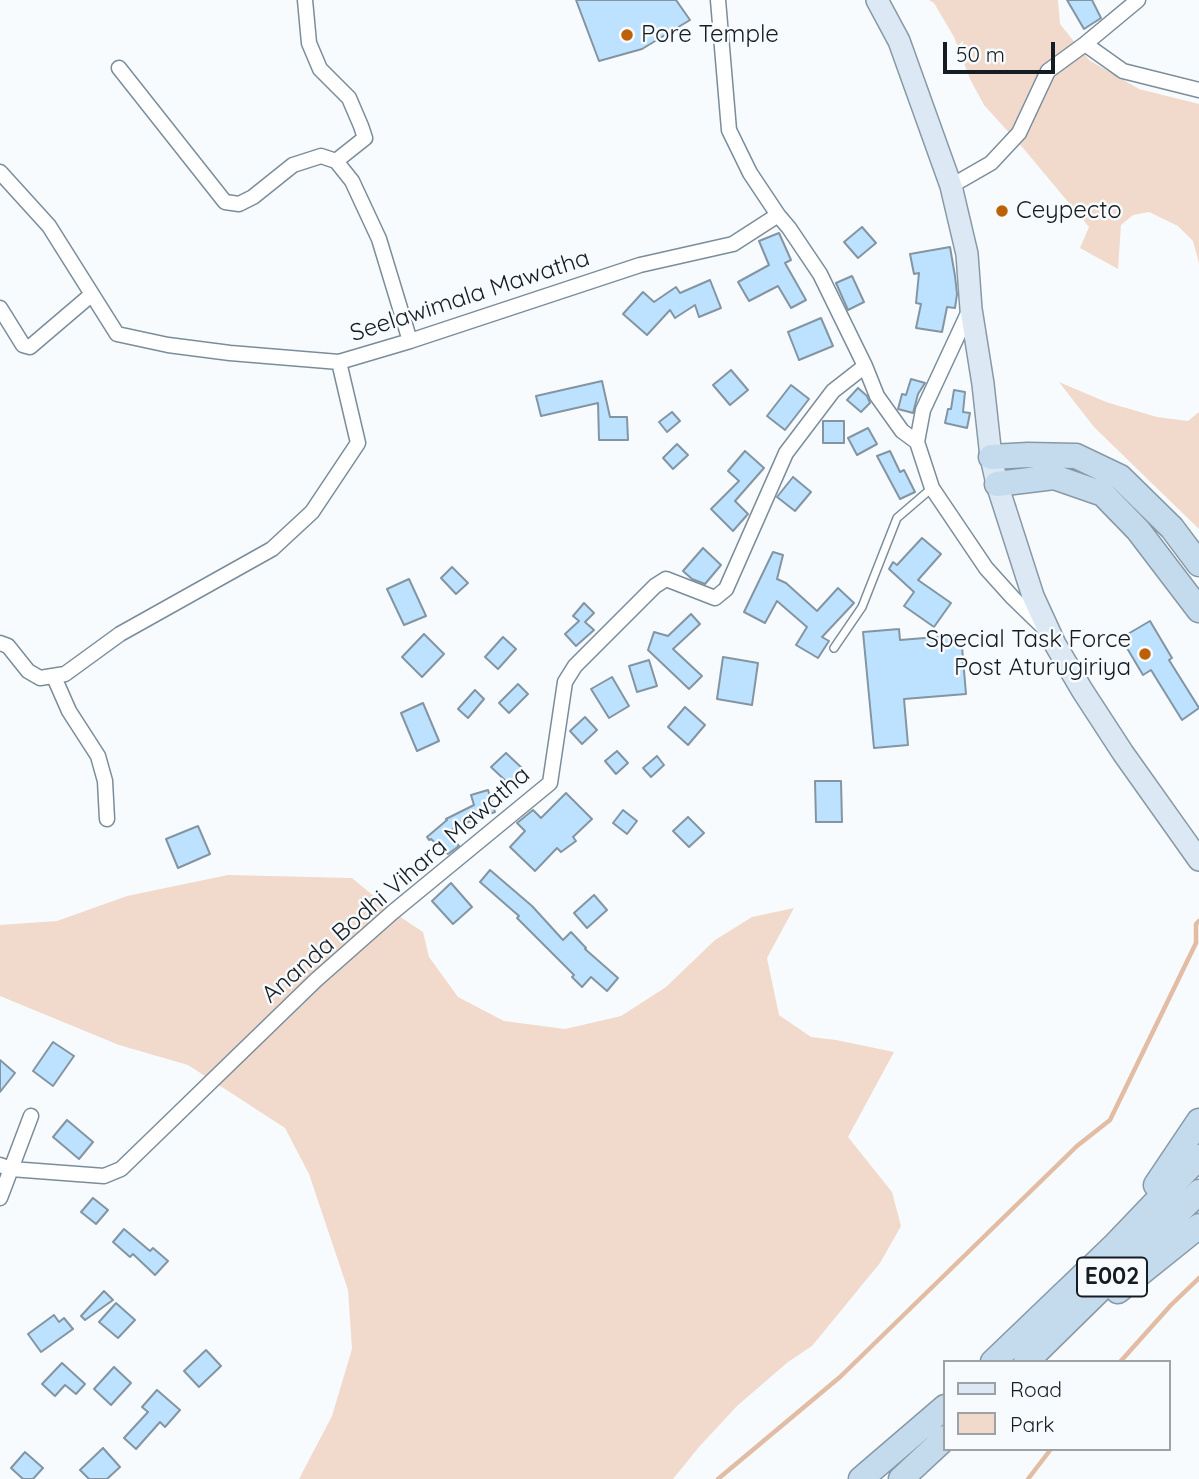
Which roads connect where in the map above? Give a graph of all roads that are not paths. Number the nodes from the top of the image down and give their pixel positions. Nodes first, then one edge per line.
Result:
1 (306, 0) edge
2 (718, 0) edge
3 (877, 0) edge
4 (1138, 0) edge
5 (1085, 44) junction
6 (119, 68) dead end
7 (1199, 90) edge
8 (336, 161) junction
9 (0, 172) edge
10 (951, 186) junction
11 (778, 215) junction
12 (91, 295) junction
13 (0, 308) edge
14 (971, 309) junction
15 (410, 341) junction
16 (339, 362) junction
17 (864, 366) junction
18 (917, 442) junction
19 (991, 457) junction
20 (997, 484) junction
21 (932, 488) junction
22 (1199, 564) edge
23 (1199, 610) edge
24 (1050, 634) junction
25 (0, 643) edge
26 (834, 648) dead end
27 (47, 677) junction
28 (107, 819) dead end
29 (1199, 860) edge
30 (31, 1116) dead end
31 (1199, 1121) edge
32 (1199, 1157) edge
33 (6, 1167) edge
34 (1199, 1192) edge
35 (0, 1198) edge
36 (1199, 1226) edge
37 (1114, 1246) junction
38 (995, 1360) edge
39 (1029, 1360) edge
40 (1030, 1360) edge
41 (944, 1408) edge
42 (944, 1439) edge
43 (861, 1479) edge
44 (901, 1479) edge

1 - 8 street
2 - 11 street
3 - 10 main road
4 - 5 street
5 - 7 street
5 - 10 street
6 - 8 street
8 - 15 street
9 - 12 street
10 - 14 main road
11 - 15 street, Seelawimala Mawatha
11 - 17 street
12 - 13 street
12 - 16 street
14 - 18 street
14 - 19 main road
15 - 16 street, Seelawimala Mawatha
16 - 27 street, Seelawimala Mawatha
17 - 18 street
17 - 33 street, Ananda Bodhi Vihara Mawatha
18 - 21 street
19 - 20 main road
19 - 22 highway
20 - 23 highway
20 - 24 main road
21 - 24 street
21 - 26 lane
24 - 29 main road
25 - 27 street
27 - 28 street
30 - 33 street
31 - 37 highway
32 - 37 highway, E002
33 - 35 street
34 - 39 highway, E002
36 - 40 highway
37 - 38 highway, E002
41 - 43 highway
42 - 44 highway

